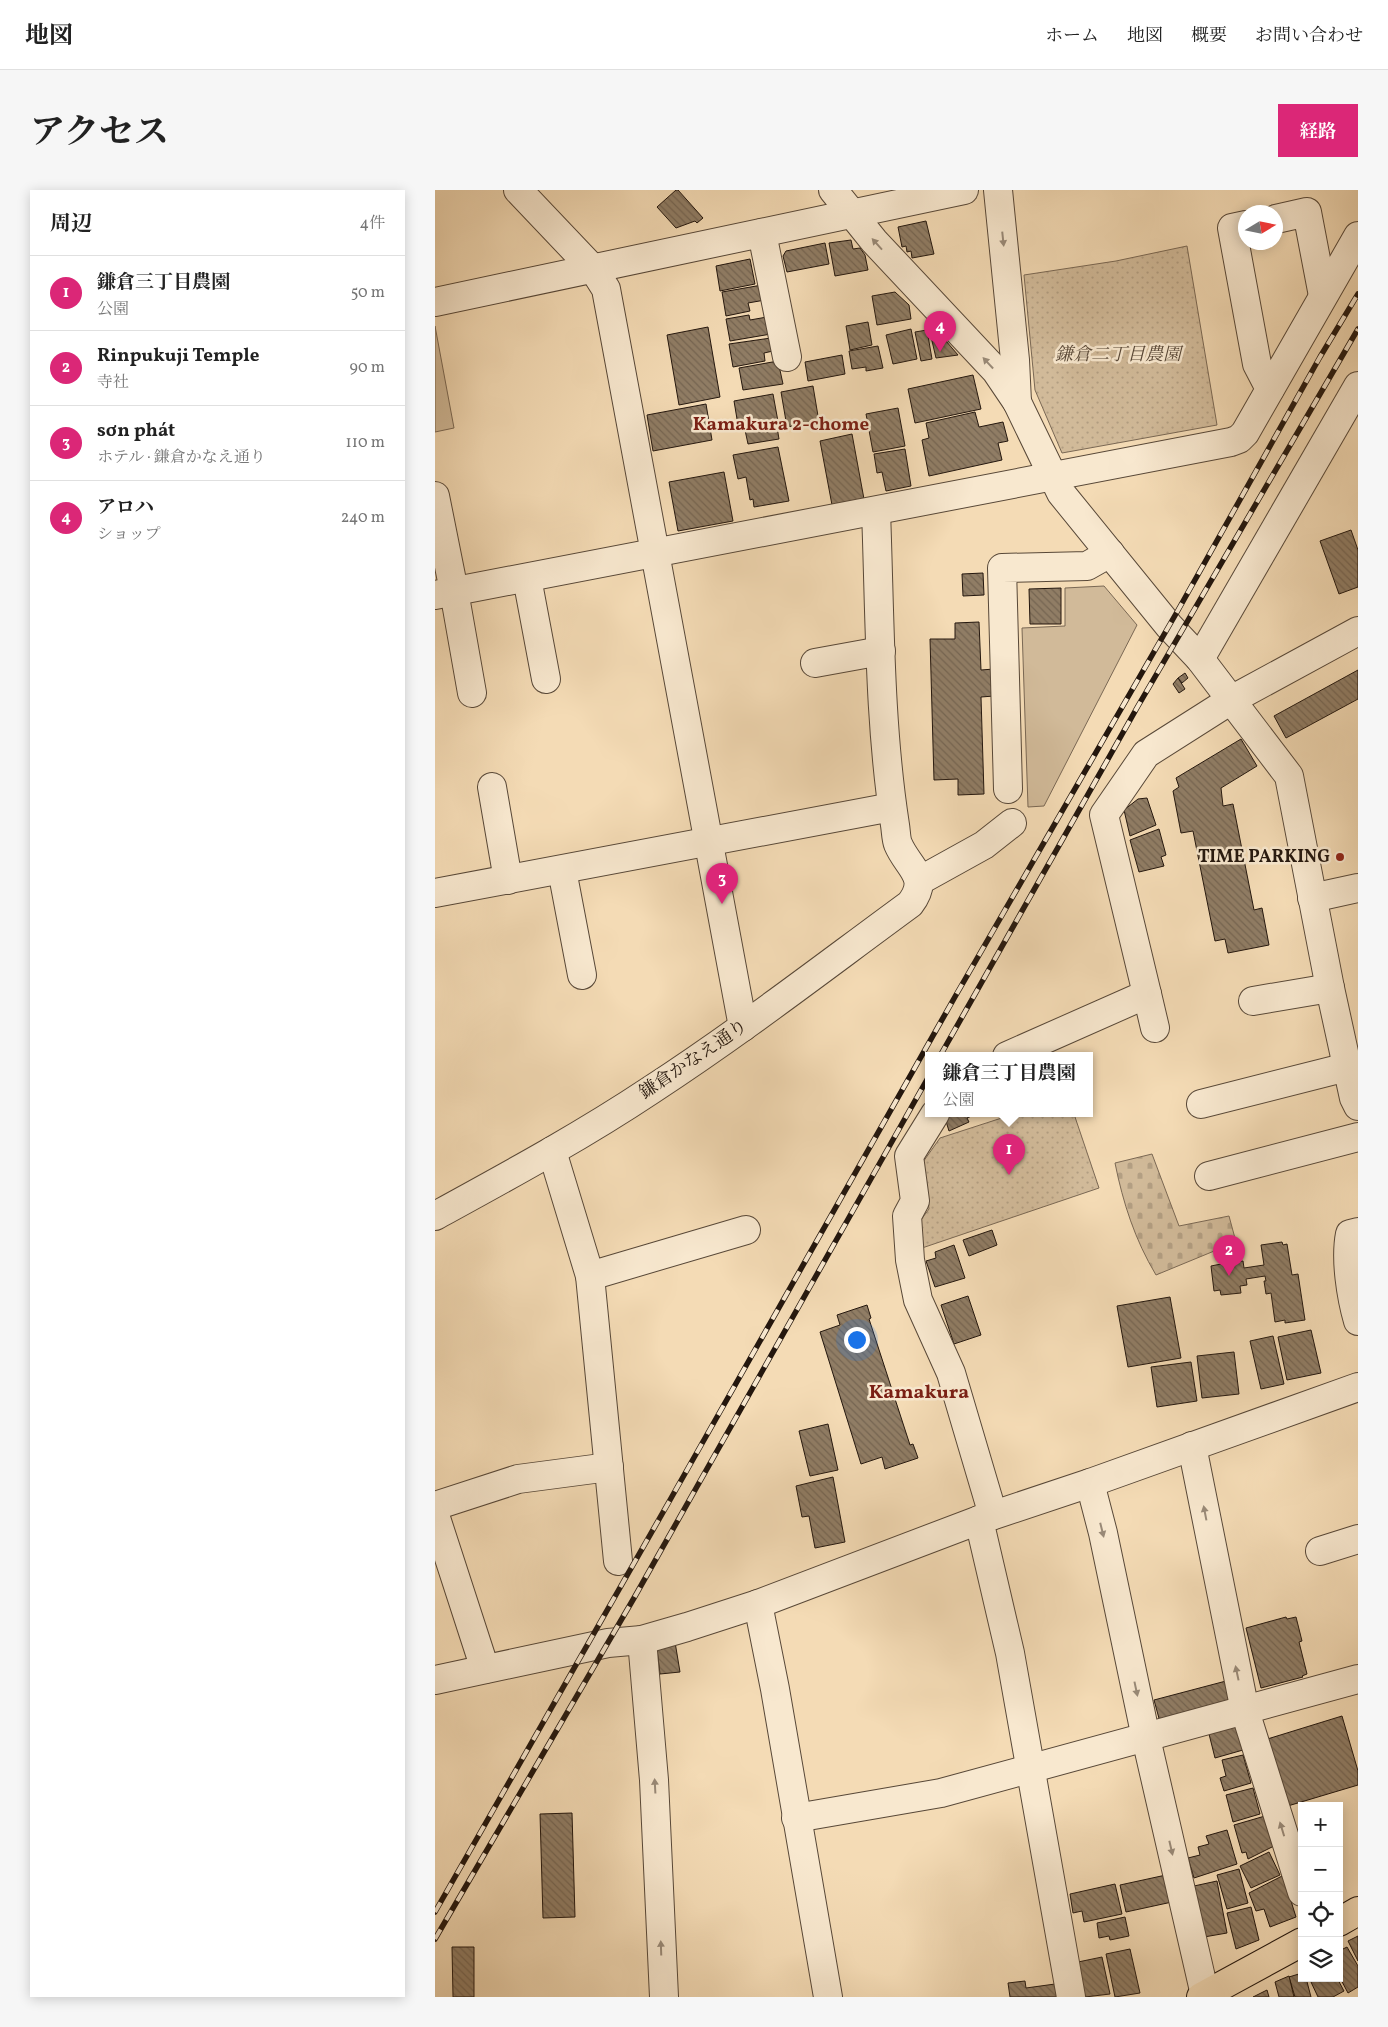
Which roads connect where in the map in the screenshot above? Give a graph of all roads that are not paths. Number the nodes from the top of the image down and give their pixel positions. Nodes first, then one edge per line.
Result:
1 (519, 190) edge
2 (833, 190) edge
3 (964, 190) edge
4 (999, 190) edge
5 (852, 213) junction
6 (1283, 217) edge
7 (1238, 227) edge
8 (762, 233) junction
9 (1358, 236) edge
10 (594, 270) junction
11 (1323, 296) junction
12 (435, 302) edge
13 (787, 357) dead end
14 (1358, 386) edge
15 (1270, 389) junction
16 (1017, 402) junction
17 (1053, 477) junction
18 (435, 496) edge
19 (876, 511) junction
20 (653, 552) junction
21 (1110, 553) junction
22 (527, 578) junction
23 (445, 593) edge
24 (1358, 631) edge
25 (881, 651) junction
26 (1200, 659) junction
27 (815, 663) dead end
28 (546, 679) dead end
29 (472, 692) dead end
30 (1231, 700) junction
31 (492, 787) dead end
32 (1008, 789) dead end
33 (892, 807) junction
34 (1011, 824) dead end
35 (709, 841) junction
36 (562, 870) junction
37 (917, 876) junction
38 (508, 880) junction
39 (1358, 888) edge
40 (435, 892) edge
41 (1312, 898) junction
42 (582, 975) dead end
43 (1330, 988) junction
44 (1147, 994) junction
45 (1253, 1001) dead end
46 (743, 1027) junction
47 (1155, 1028) dead end
48 (1016, 1052) edge
49 (1351, 1073) edge
50 (1201, 1104) dead end
51 (1358, 1106) edge
52 (933, 1117) edge
53 (1358, 1137) edge
54 (552, 1151) junction
55 (1209, 1176) dead end
56 (435, 1216) edge
57 (746, 1230) dead end
58 (1358, 1232) edge
59 (590, 1276) junction
60 (1358, 1321) edge
61 (1358, 1387) edge
62 (1192, 1446) junction
63 (609, 1466) junction
64 (1090, 1483) junction
65 (435, 1506) edge
66 (435, 1515) edge
67 (986, 1518) junction
68 (1358, 1539) edge
69 (1321, 1552) dead end
70 (618, 1561) dead end
71 (758, 1604) junction
72 (642, 1640) junction
73 (485, 1669) junction
74 (1358, 1679) edge
75 (435, 1680) edge
76 (1245, 1711) junction
77 (1146, 1738) junction
78 (1030, 1768) junction
79 (796, 1818) junction
80 (1298, 1879) edge
81 (1358, 1911) edge
82 (1343, 1920) edge
83 (1298, 1944) edge
84 (1203, 1996) edge
85 (664, 1997) edge
86 (828, 1997) edge
87 (1071, 1997) edge

1 - 10 street
2 - 5 street
3 - 5 street
4 -> 16 street
5 - 8 street
16 -> 5 street
6 - 11 street
7 - 15 street
8 - 10 street
8 - 13 street
9 - 11 street
10 - 12 street
10 - 20 street
11 - 15 street
14 - 26 street
15 - 17 street
16 - 17 street
17 - 19 street
17 - 21 street
18 - 23 street
19 - 20 street
19 - 25 street
20 - 22 street
20 - 35 street
21 - 26 street
21 - 32 street
22 - 23 street
22 - 28 street
23 - 29 street
24 - 30 street
25 - 27 street
25 - 33 street
26 - 30 street
30 - 41 street
30 - 44 street
31 - 38 street
33 - 35 street
33 - 37 street
34 - 37 street
35 - 36 street
35 - 46 street
36 - 38 street
36 - 42 street
37 - 46 street, 鎌倉かなえ通り
38 - 40 street
39 - 41 street
41 - 43 street
43 - 45 street
43 - 49 street
44 - 47 street
44 - 48 street
46 - 54 street, 鎌倉かなえ通り
49 - 50 street
49 - 51 street
52 - 67 street
53 - 55 street
54 - 56 street, 鎌倉かなえ通り
54 - 59 street
57 - 59 street
58 - 60 street
59 - 63 street
61 - 62 street
62 - 64 street
76 -> 62 street
63 - 65 street
63 - 70 street
64 - 67 street
64 -> 77 street
66 - 73 street
67 - 71 street
67 - 78 street
68 - 69 street
71 - 72 street
71 - 79 street
72 - 73 street
85 -> 72 street
73 - 75 street
74 - 76 street
76 - 77 street
80 -> 76 street
77 - 78 street
77 -> 84 street
78 - 79 street
78 - 87 street
79 - 86 street
81 - 82 main road
83 - 84 main road

